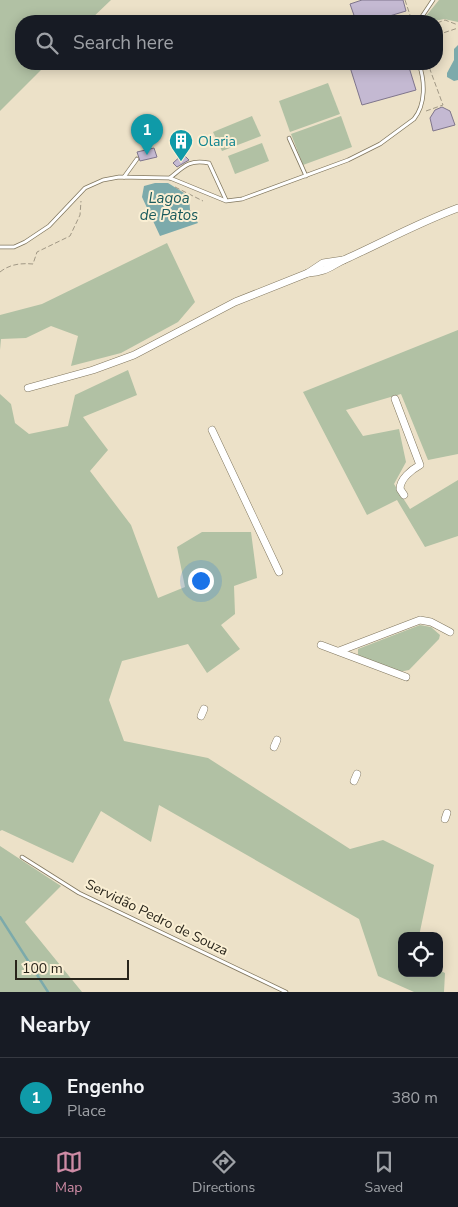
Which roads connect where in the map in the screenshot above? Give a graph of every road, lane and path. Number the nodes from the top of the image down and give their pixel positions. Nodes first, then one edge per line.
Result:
1 (405, 0) edge
2 (433, 0) edge
3 (410, 15) edge
4 (423, 15) edge
5 (443, 21) edge
6 (458, 26) edge
7 (443, 32) edge
8 (420, 70) edge
9 (430, 70) edge
10 (418, 114) junction
11 (289, 138) dead end
12 (137, 160) dead end
13 (306, 176) junction
14 (124, 177) junction
15 (170, 178) junction
16 (173, 186) dead end
17 (85, 188) junction
18 (203, 201) dead end
19 (226, 201) junction
20 (458, 208) edge
21 (0, 247) edge
22 (0, 272) edge
23 (28, 388) dead end
24 (395, 399) dead end
25 (212, 430) dead end
26 (404, 495) dead end
27 (279, 572) dead end
28 (450, 632) dead end
29 (321, 645) dead end
30 (339, 651) junction
31 (406, 677) dead end
32 (22, 857) dead end
33 (286, 992) edge

1 - 3 path
2 - 4 lane
5 - 6 path
6 - 7 path
8 - 10 lane
9 - 10 path
10 - 13 lane
11 - 13 lane
12 - 14 lane
13 - 19 lane
14 - 15 lane
14 - 17 lane
15 - 19 lane
15 - 19 lane
16 - 18 path
17 - 21 lane
17 - 22 path
20 - 23 street
24 - 26 street
25 - 27 street
28 - 30 street
29 - 30 street
30 - 31 street
32 - 33 lane, Servidão Pedro de Souza

